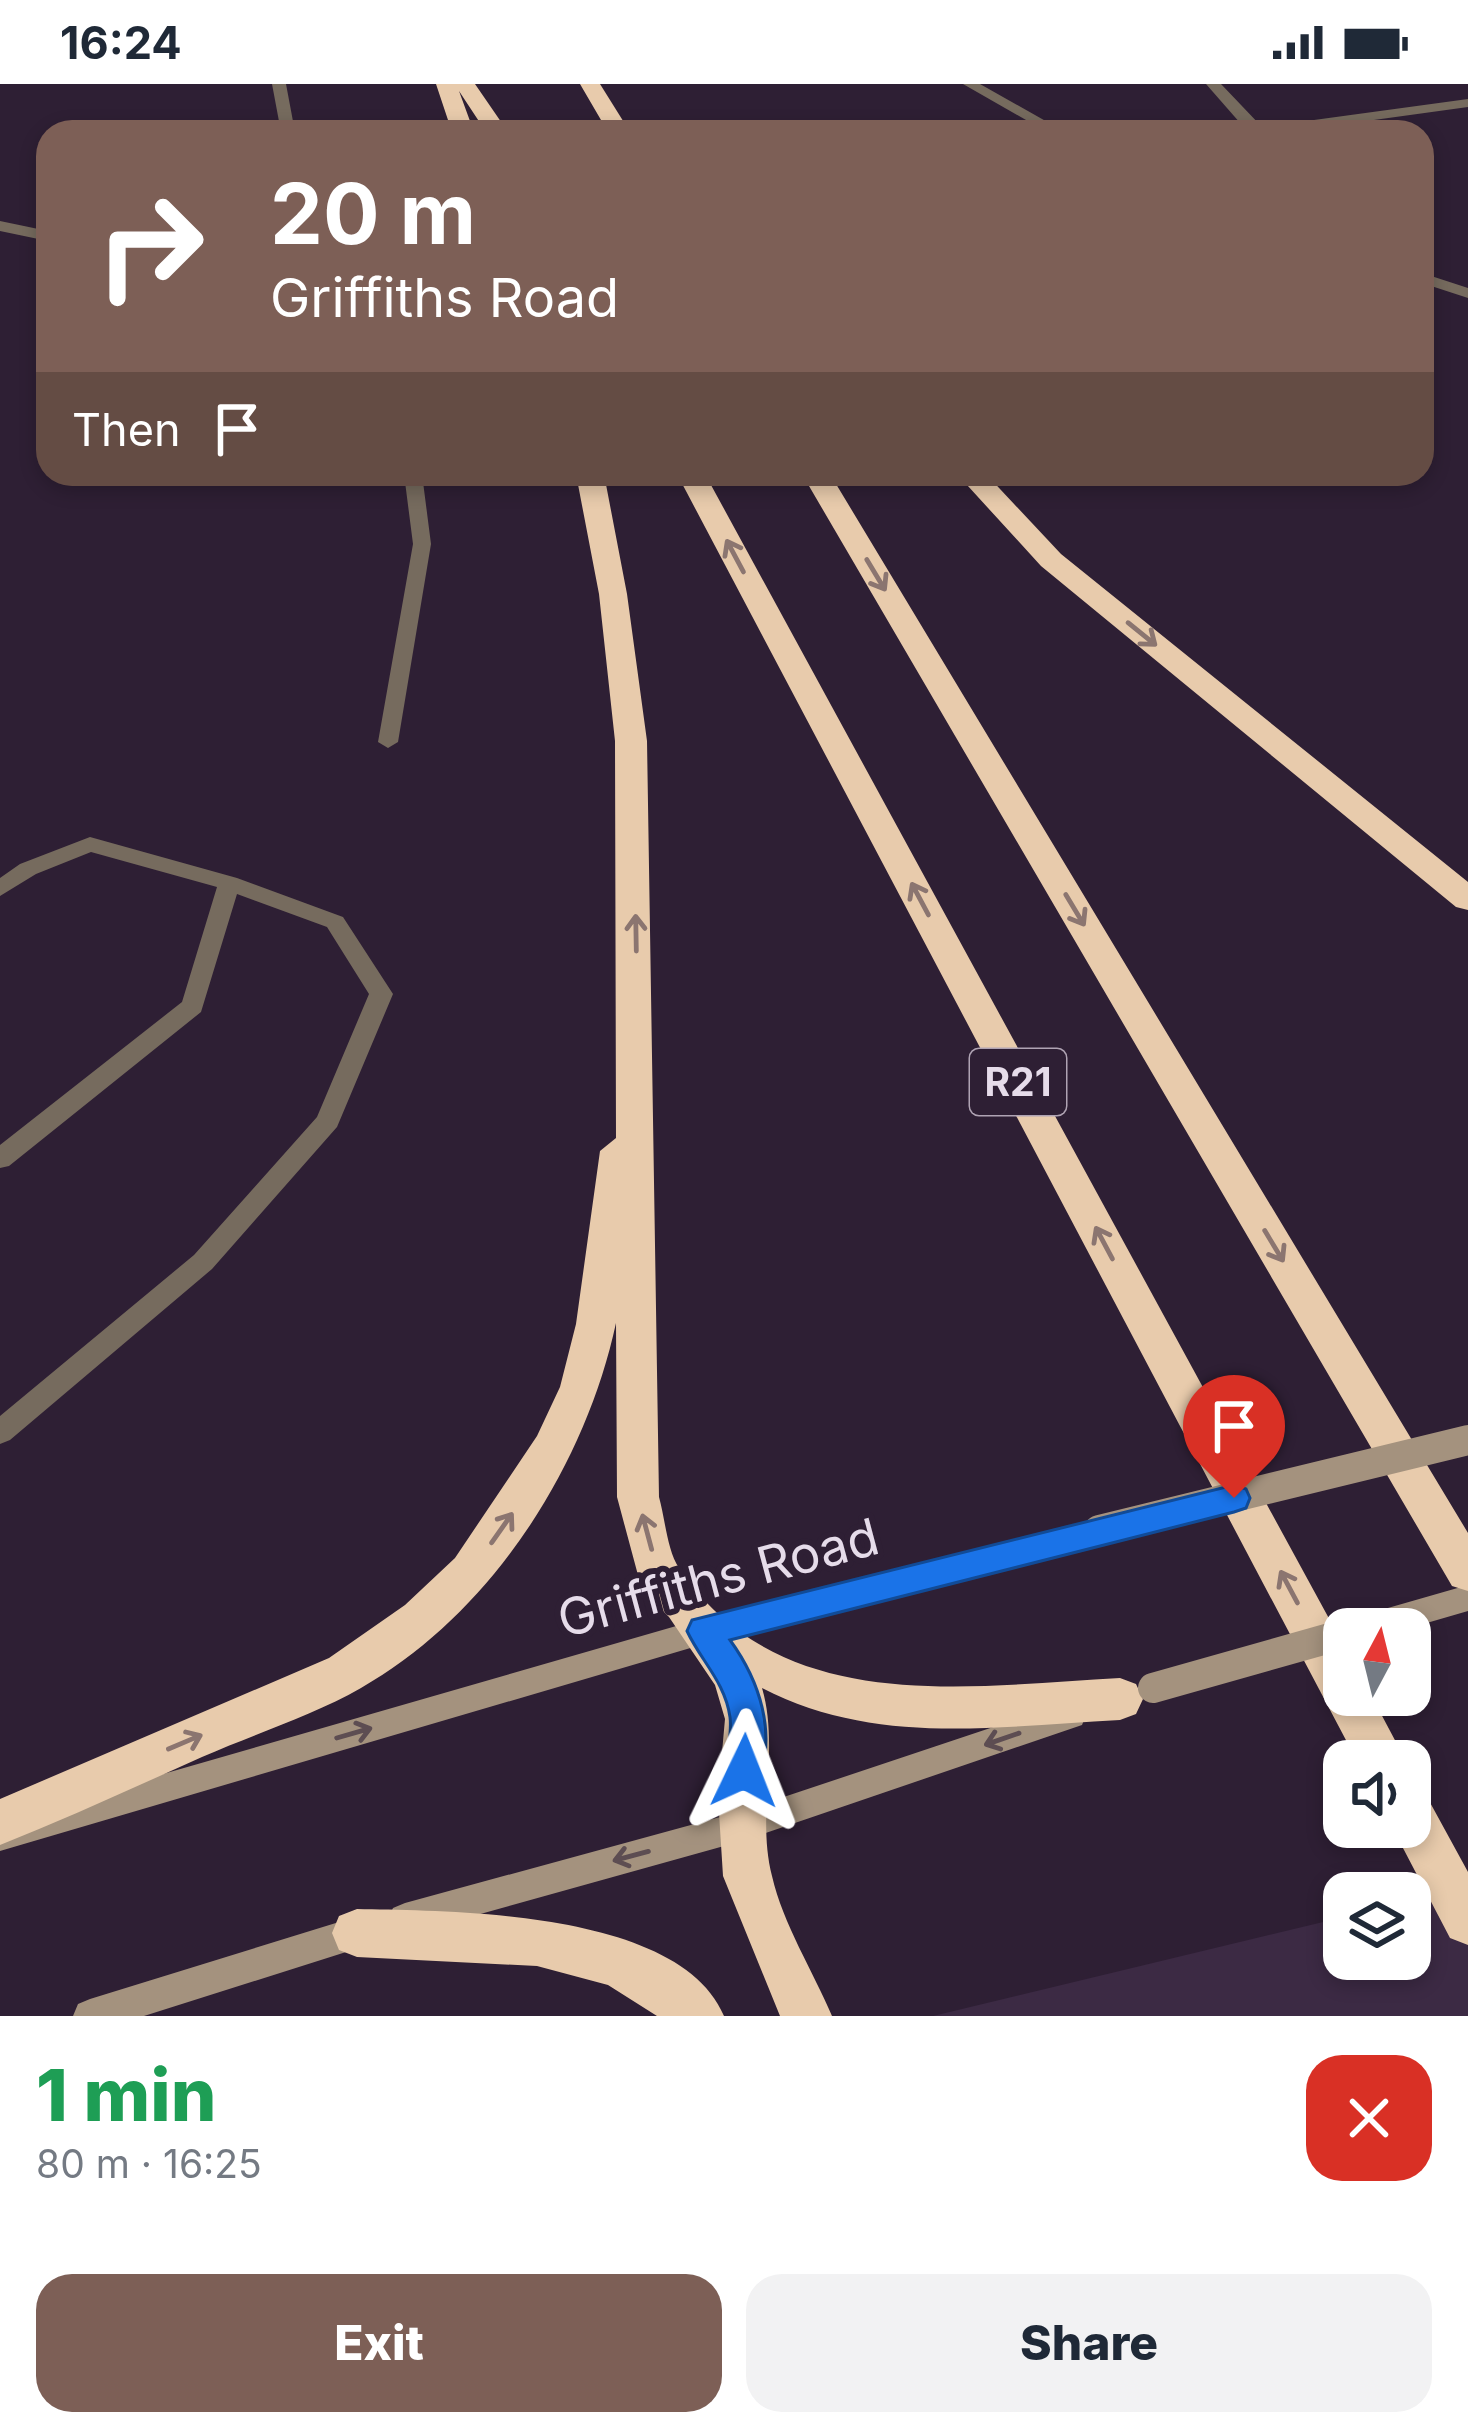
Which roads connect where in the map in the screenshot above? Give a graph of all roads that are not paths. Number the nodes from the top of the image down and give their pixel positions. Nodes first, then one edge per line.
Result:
1 (279, 84) edge
2 (446, 84) edge
3 (465, 84) edge
4 (590, 84) edge
5 (970, 84) edge
6 (1213, 84) edge
7 (1468, 103) edge
8 (286, 120) edge
9 (459, 120) edge
10 (488, 120) edge
11 (613, 120) edge
12 (1036, 120) edge
13 (1246, 120) edge
14 (1344, 120) edge
15 (0, 226) edge
16 (36, 234) edge
17 (1434, 282) edge
18 (1468, 293) edge
19 (414, 486) edge
20 (592, 486) edge
21 (698, 486) edge
22 (824, 486) edge
23 (982, 486) edge
24 (388, 742) dead end
25 (229, 883) junction
26 (0, 890) edge
27 (1468, 899) edge
28 (637, 1008) junction
29 (0, 1159) edge
30 (0, 1432) edge
31 (1468, 1440) edge
32 (1468, 1573) edge
33 (1468, 1598) edge
34 (1431, 1609) edge
35 (704, 1631) junction
36 (1323, 1640) edge
37 (1323, 1649) edge
38 (1136, 1694) junction
39 (0, 1822) edge
40 (742, 1826) junction
41 (0, 1836) edge
42 (1429, 1848) edge
43 (1468, 1921) edge
44 (357, 1933) junction
45 (90, 2016) edge
46 (698, 2016) edge
47 (806, 2016) edge

1 - 8 lane
2 - 9 highway
3 - 10 highway
4 - 11 highway
5 - 12 lane
6 - 13 lane
7 - 14 lane
15 - 16 lane
17 - 18 lane
19 - 24 lane
28 -> 20 highway
37 -> 21 highway, R21
22 -> 32 highway
23 -> 27 highway
25 - 26 lane
25 - 29 lane
25 - 30 lane
35 -> 28 highway
39 -> 28 highway
31 - 35 street, Griffiths Road, bridge
33 - 34 street
35 - 38 highway
35 - 40 highway
41 -> 35 street, Griffiths Road
36 - 38 street, bridge
38 -> 40 street
40 -> 44 street
40 - 47 highway
42 - 43 highway
44 - 45 street
44 - 46 highway

